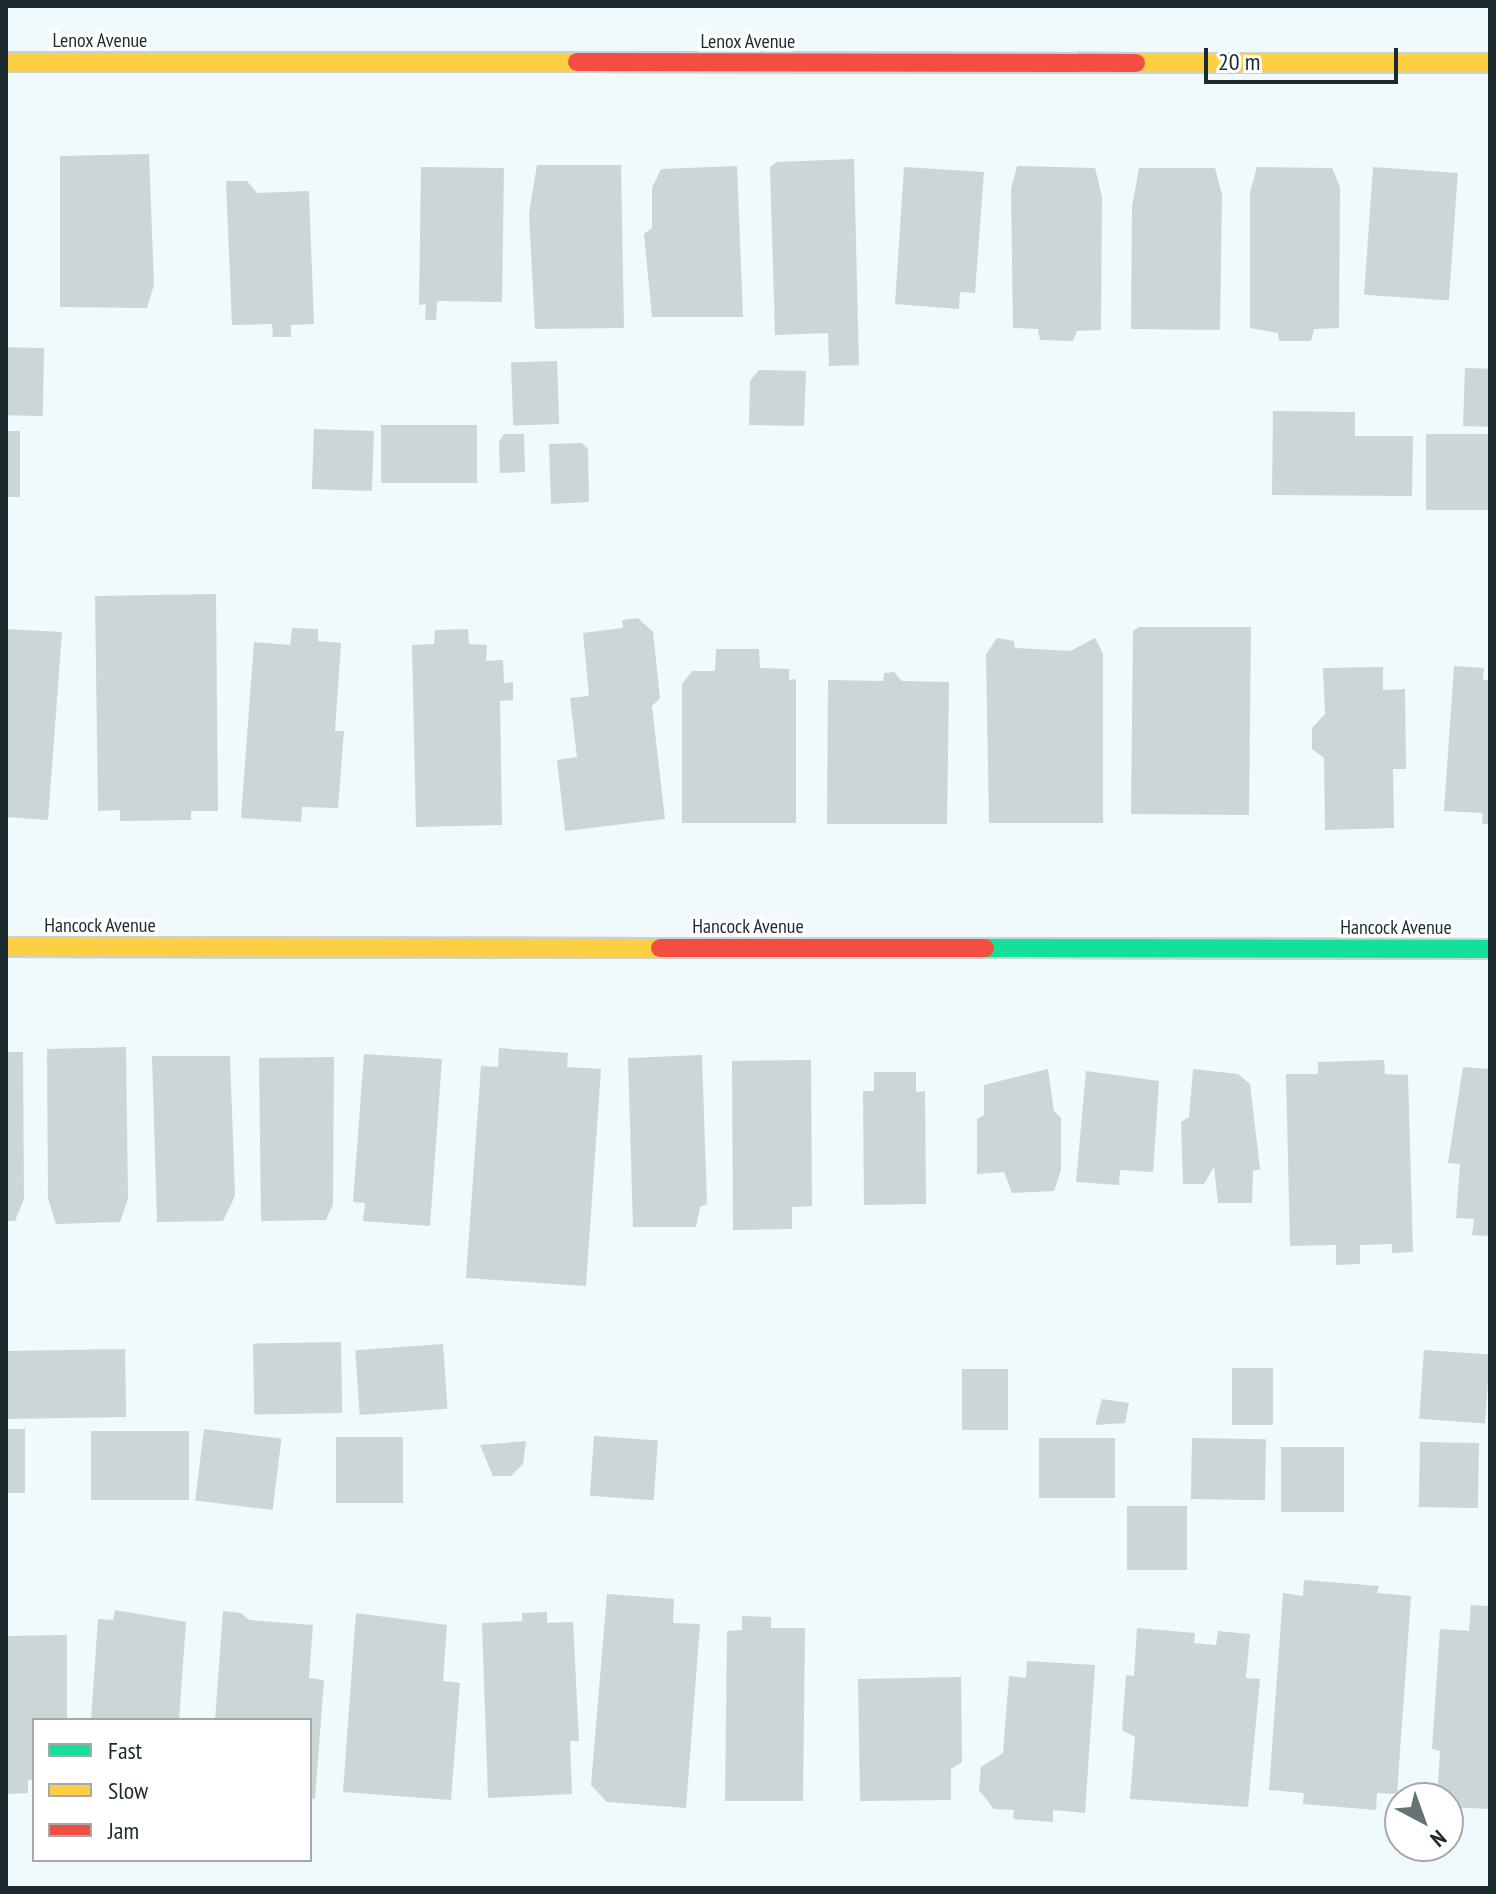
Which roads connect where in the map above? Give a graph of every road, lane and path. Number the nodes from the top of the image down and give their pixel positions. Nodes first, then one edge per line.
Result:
1 (6, 62) edge
2 (1490, 63) edge
3 (6, 947) edge
4 (1490, 949) edge

1 - 2 street, Lenox Avenue
3 - 4 street, Hancock Avenue

